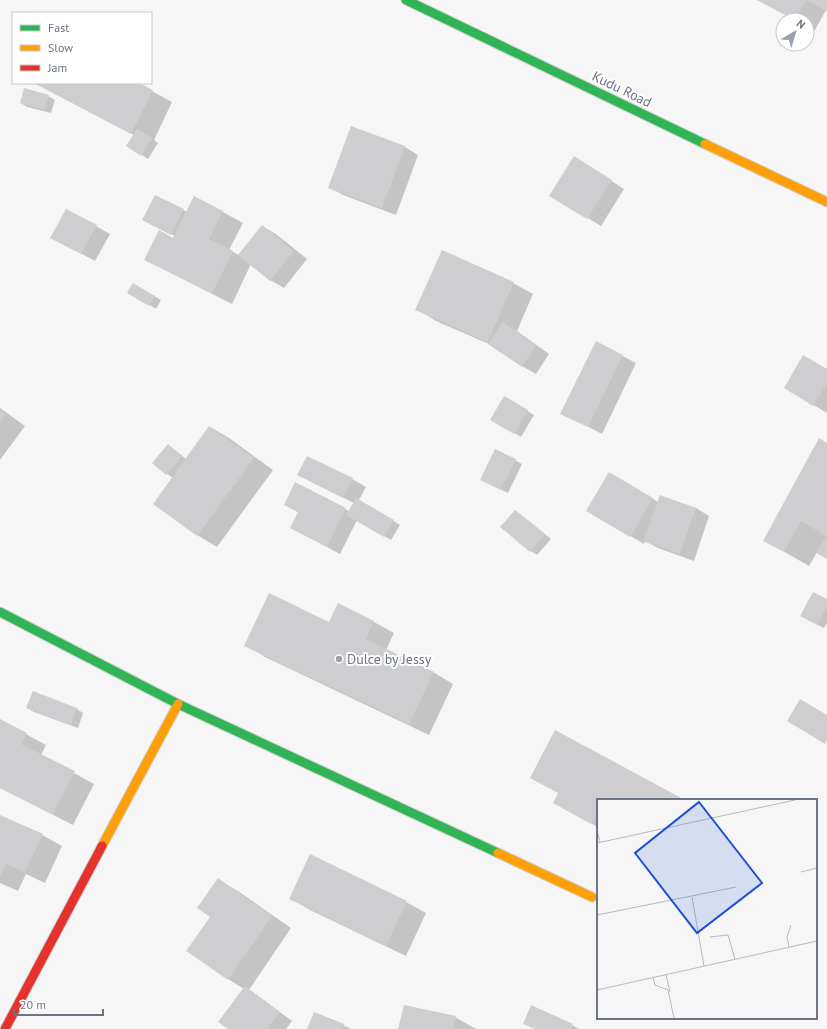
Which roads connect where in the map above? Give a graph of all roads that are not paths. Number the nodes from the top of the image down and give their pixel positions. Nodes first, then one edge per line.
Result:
1 (406, 0) edge
2 (827, 202) edge
3 (0, 612) edge
4 (178, 704) junction
5 (592, 897) dead end
6 (5, 1029) edge

1 - 2 street, Kudu Road
3 - 4 street
4 - 5 street
4 - 6 street

